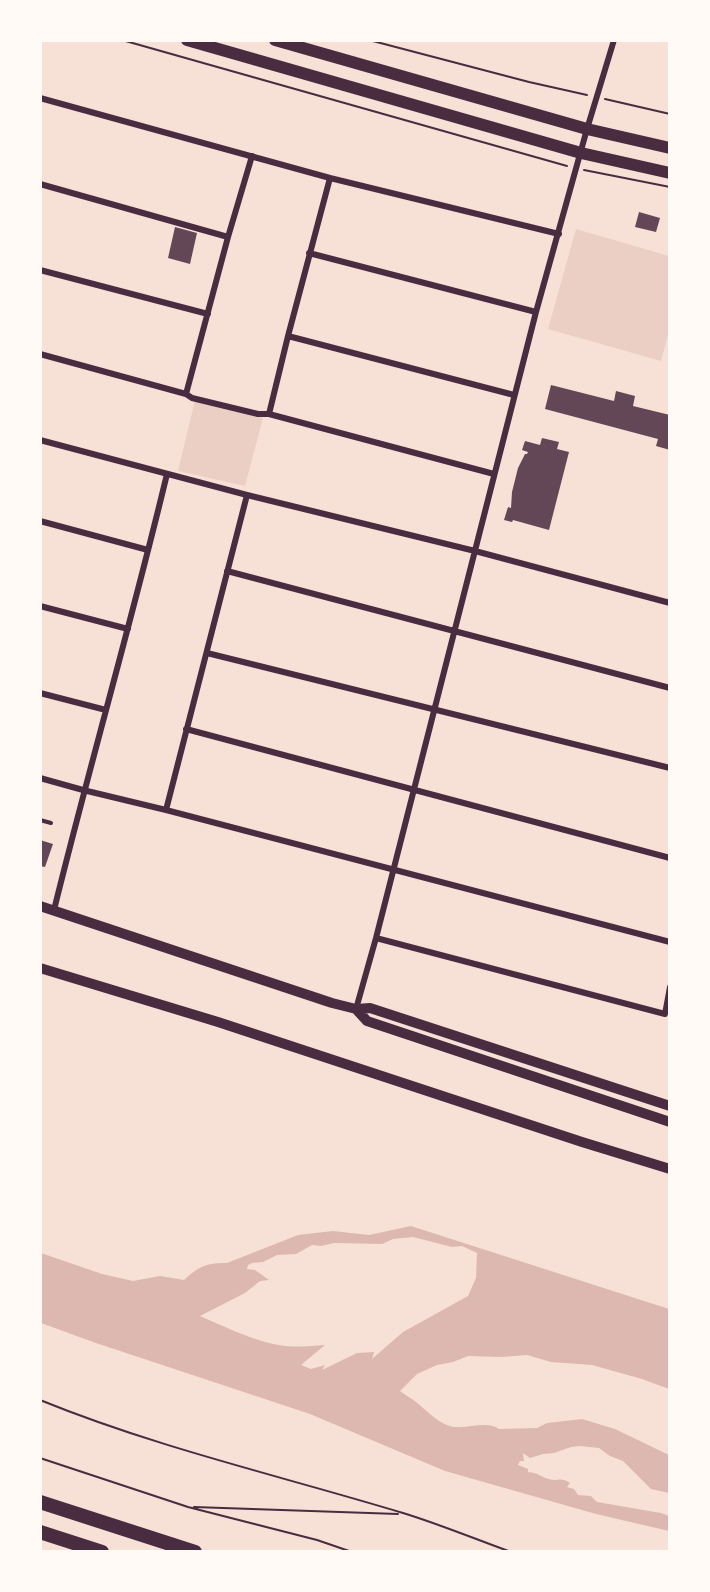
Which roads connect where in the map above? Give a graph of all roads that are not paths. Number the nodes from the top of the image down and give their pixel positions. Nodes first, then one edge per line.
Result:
1 (187, 40) edge
2 (275, 40) edge
3 (614, 40) edge
4 (40, 98) edge
5 (587, 129) junction
6 (669, 148) edge
7 (581, 153) junction
8 (252, 156) junction
9 (669, 172) edge
10 (330, 178) junction
11 (40, 184) edge
12 (559, 234) junction
13 (228, 237) junction
14 (309, 253) junction
15 (40, 270) edge
16 (536, 312) junction
17 (208, 314) junction
18 (288, 336) junction
19 (40, 354) edge
20 (186, 394) junction
21 (514, 395) junction
22 (270, 414) junction
23 (40, 440) edge
24 (167, 474) junction
25 (494, 474) junction
26 (247, 495) junction
27 (40, 521) edge
28 (148, 550) junction
29 (475, 551) junction
30 (227, 571) junction
31 (669, 603) edge
32 (40, 606) edge
33 (128, 629) junction
34 (455, 631) junction
35 (207, 653) junction
36 (669, 688) edge
37 (40, 693) edge
38 (106, 710) junction
39 (434, 710) junction
40 (186, 729) junction
41 (669, 768) edge
42 (40, 778) edge
43 (83, 790) junction
44 (413, 790) junction
45 (166, 810) junction
46 (40, 820) edge
47 (51, 824) dead end
48 (669, 858) edge
49 (394, 869) junction
50 (40, 906) edge
51 (54, 910) junction
52 (376, 938) junction
53 (669, 942) edge
54 (40, 968) edge
55 (669, 987) edge
56 (356, 1010) junction
57 (669, 1106) edge
58 (669, 1122) edge
59 (669, 1169) edge
60 (40, 1502) edge
61 (40, 1532) edge
62 (102, 1551) edge
63 (195, 1551) edge

1 - 7 main road
2 - 5 main road
3 - 5 street
4 - 8 street
5 - 6 main road
5 - 7 street
7 - 9 main road
7 - 12 street
8 - 10 street
8 - 13 street
10 - 12 street
10 - 14 street
11 - 13 street
12 - 16 street
13 - 17 street
14 - 16 street
14 - 18 street
15 - 17 street
16 - 21 street
17 - 20 street
18 - 21 street
18 - 22 street
19 - 20 street
20 - 22 street
21 - 25 street
22 - 25 street
23 - 24 street
24 - 26 street
24 - 28 street
25 - 29 street
26 - 29 street
26 - 30 street
27 - 28 street
28 - 33 street
29 - 31 street
29 - 34 street
30 - 34 street
30 - 35 street
32 - 33 street
33 - 38 street
34 - 36 street
34 - 39 street
35 - 39 street
35 - 40 street
37 - 38 street
38 - 43 street
39 - 41 street
39 - 44 street
40 - 44 street
40 - 45 street
42 - 43 street
43 - 45 street
43 - 51 street
44 - 48 street
44 - 49 street
45 - 49 street
46 - 47 lane
49 - 52 street
49 - 53 street
50 - 51 street
51 - 56 street
52 - 55 street
52 - 56 street
54 - 59 street
56 - 57 street
56 - 58 street
60 - 63 highway
61 - 62 highway

